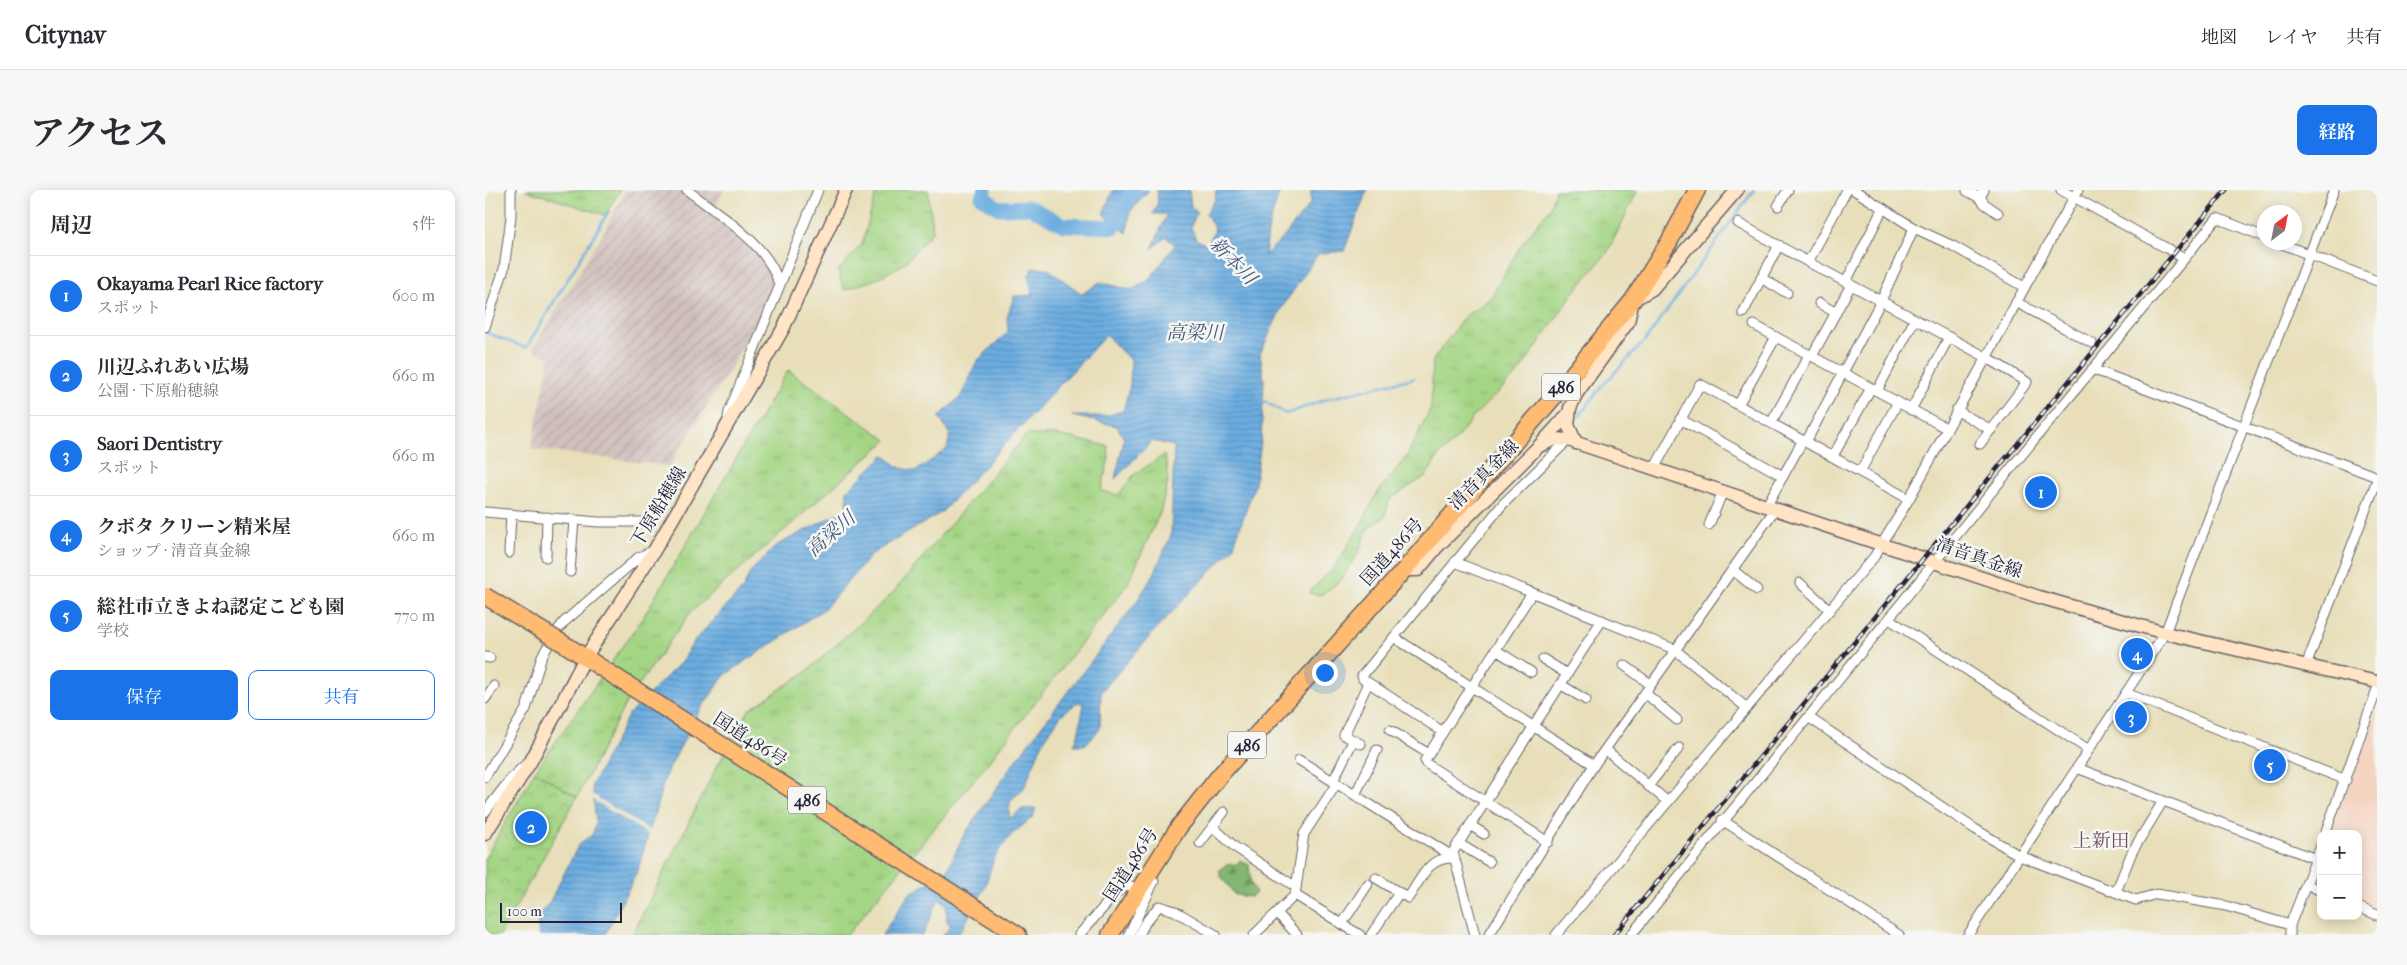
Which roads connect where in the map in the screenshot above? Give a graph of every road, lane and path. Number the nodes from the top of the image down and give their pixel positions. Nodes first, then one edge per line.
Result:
1 (511, 190) edge
2 (687, 190) edge
3 (819, 190) edge
4 (847, 190) edge
5 (1697, 190) edge
6 (1737, 190) edge
7 (1788, 190) edge
8 (1847, 190) edge
9 (1854, 190) edge
10 (2061, 190) edge
11 (2334, 190) edge
12 (1967, 191) edge
13 (1982, 194) edge
14 (2076, 194) edge
15 (1778, 206) dead end
16 (1883, 208) junction
17 (1998, 213) dead end
18 (1738, 223) dead end
19 (1914, 228) junction
20 (2257, 234) edge
21 (1779, 245) junction
22 (2297, 250) edge
23 (2310, 255) junction
24 (2183, 259) junction
25 (1808, 262) junction
26 (1761, 278) junction
27 (2377, 281) edge
28 (1849, 284) junction
29 (779, 285) junction
30 (2024, 287) junction
31 (1652, 289) junction
32 (1787, 293) dead end
33 (1633, 300) junction
34 (1881, 301) junction
35 (2016, 302) junction
36 (1819, 303) dead end
37 (1743, 313) dead end
38 (1836, 313) junction
39 (1915, 319) junction
40 (1628, 322) junction
41 (1754, 325) dead end
42 (485, 327) edge
43 (1777, 337) junction
44 (1949, 337) junction
45 (2092, 343) dead end
46 (1811, 355) junction
47 (1986, 357) junction
48 (2092, 369) junction
49 (1844, 373) junction
50 (1874, 389) junction
51 (1898, 402) junction
52 (1738, 405) junction
53 (1911, 410) junction
54 (1956, 410) junction
55 (1568, 414) junction
56 (1680, 419) junction
57 (1771, 423) junction
58 (728, 426) junction
59 (2245, 427) junction
60 (1945, 428) junction
61 (1991, 430) junction
62 (1572, 441) junction
63 (1805, 441) junction
64 (1980, 444) dead end
65 (1539, 446) junction
66 (1833, 456) junction
67 (1653, 469) junction
68 (1860, 472) junction
69 (1783, 476) junction
70 (2377, 478) edge
71 (1723, 491) junction
72 (1909, 499) junction
73 (1771, 507) junction
74 (485, 512) edge
75 (511, 514) junction
76 (547, 517) junction
77 (573, 520) junction
78 (642, 522) dead end
79 (1709, 525) dead end
80 (1882, 544) junction
81 (654, 551) junction
82 (509, 553) dead end
83 (546, 557) dead end
84 (1455, 562) junction
85 (1934, 562) junction
86 (1404, 570) junction
87 (1733, 570) junction
88 (570, 572) dead end
89 (1800, 584) dead end
90 (485, 588) edge
91 (1757, 590) dead end
92 (1532, 593) junction
93 (485, 596) edge
94 (1830, 610) junction
95 (1889, 619) junction
96 (1602, 620) junction
97 (557, 632) junction
98 (2165, 633) junction
99 (1395, 638) junction
100 (1674, 649) junction
101 (1496, 650) junction
102 (1543, 659) dead end
103 (591, 661) junction
104 (1624, 665) dead end
105 (2306, 666) junction
106 (1531, 672) dead end
107 (1567, 674) junction
108 (1368, 682) junction
109 (2377, 682) edge
110 (1561, 684) junction
111 (1650, 684) junction
112 (494, 686) dead end
113 (1473, 687) junction
114 (2377, 689) edge
115 (1645, 692) junction
116 (2127, 692) junction
117 (485, 699) edge
118 (1586, 700) dead end
119 (1747, 708) junction
120 (1808, 717) junction
121 (1677, 720) dead end
122 (1534, 726) junction
123 (1390, 730) dead end
124 (1443, 732) junction
125 (1679, 748) dead end
126 (1377, 750) dead end
127 (1606, 750) junction
128 (2089, 750) junction
129 (1429, 754) junction
130 (1299, 760) dead end
131 (531, 761) junction
132 (1594, 765) junction
133 (2077, 768) junction
134 (485, 777) edge
135 (2346, 780) junction
136 (1335, 782) junction
137 (1648, 786) junction
138 (1355, 795) junction
139 (1485, 801) junction
140 (2163, 801) junction
141 (1667, 802) junction
142 (485, 812) edge
143 (1223, 812) dead end
144 (1722, 820) junction
145 (1470, 825) junction
146 (1213, 827) junction
147 (1179, 828) junction
148 (2327, 830) edge
149 (485, 834) edge
150 (1484, 834) dead end
151 (1548, 842) junction
152 (1200, 843) dead end
153 (1458, 843) junction
154 (2020, 856) junction
155 (1453, 857) junction
156 (2316, 859) joint
157 (1489, 862) dead end
158 (1376, 878) dead end
159 (1368, 884) dead end
160 (2306, 884) junction
161 (1138, 889) junction
162 (2317, 889) edge
163 (1296, 891) junction
164 (2115, 892) junction
165 (1399, 893) junction
166 (2362, 909) edge
167 (1278, 914) junction
168 (2377, 915) edge
169 (1342, 924) junction
170 (2290, 925) junction
171 (1018, 935) edge
172 (1079, 935) edge
173 (1109, 935) edge
174 (1129, 935) edge
175 (1139, 935) edge
176 (1216, 935) edge
177 (1254, 935) edge
178 (1297, 935) edge
179 (1360, 935) edge
180 (1371, 935) edge
181 (1475, 935) edge
182 (1489, 935) edge
183 (1556, 935) edge
184 (1631, 935) edge
185 (1899, 935) edge
186 (1968, 935) edge
187 (2290, 935) edge

1 - 42 street
2 - 29 street
3 - 29 street
4 - 58 main road, 下原船穂線
5 - 33 highway, 国道486号 / 486
6 - 31 main road
7 - 15 street
8 - 25 street
9 - 16 street
10 - 14 street
11 - 23 street
12 - 13 street
13 - 17 street
14 - 24 street
14 - 30 street
16 - 19 street
16 - 28 street
18 - 21 street
19 - 30 street
19 - 34 street
20 - 24 street
21 - 25 street
21 - 26 street
22 - 23 street
23 - 27 street
23 - 59 street
24 - 48 street
25 - 28 street
26 - 32 street
26 - 37 street
28 - 34 street
28 - 38 street
29 - 58 street
30 - 35 street
31 - 33 main road
31 - 40 main road
33 - 40 main road
33 - 86 highway, 国道486号 / 486
34 - 39 street
34 - 49 street
35 - 45 street
35 - 47 street
36 - 38 street
38 - 46 street
39 - 44 street
39 - 50 street
40 - 55 main road
41 - 43 street
43 - 46 street
43 - 52 street
44 - 47 street
44 - 53 street
46 - 49 street
46 - 57 street
47 - 54 street
47 - 61 street
48 - 59 street
48 - 85 street
49 - 50 street
49 - 63 street
50 - 51 street
50 - 66 street
51 - 53 street
51 - 68 street
52 - 56 street
52 - 57 street
53 - 60 street
54 - 60 street
54 - 61 street
55 - 62 main road
55 - 65 main road
56 - 67 street
56 - 69 street
57 - 63 street
58 - 81 main road, 下原船穂線
59 - 70 street
59 - 98 street
60 - 72 street
61 - 64 street
62 - 65 main road, 清音真金線
62 - 67 main road, 清音真金線
62 - 84 street
63 - 66 street
63 - 69 street
65 - 86 main road, 清音真金線
66 - 68 street
67 - 71 main road, 清音真金線
68 - 72 street
69 - 73 street
70 - 105 street
71 - 73 main road, 清音真金線
71 - 79 street
72 - 80 street
73 - 80 main road, 清音真金線
73 - 87 street
74 - 75 street
75 - 76 street
75 - 82 street
76 - 77 street
76 - 83 street
77 - 78 street
77 - 88 street
80 - 85 main road, 清音真金線
80 - 94 street
81 - 97 street
81 - 103 main road, 下原船穂線
84 - 92 street
84 - 99 street
85 - 95 street
85 - 98 main road, 清音真金線
86 - 147 highway, 国道486号 / 486
87 - 91 street
87 - 100 street
89 - 94 street
90 - 97 street
92 - 96 street
92 - 101 street
93 - 103 highway, 国道486号 / 486, bridge
94 - 119 street
95 - 120 street
95 - 128 street
96 - 100 street
96 - 107 street
97 - 134 street
98 - 105 main road, 清音真金線
98 - 116 street
99 - 108 street
99 - 113 street
100 - 111 street
100 - 119 street
101 - 106 street
101 - 113 street
102 - 107 street
103 - 131 main road, 下原船穂線
103 - 171 highway, 国道486号 / 486
104 - 111 street
105 - 109 main road, 清音真金線
107 - 110 street
108 - 124 street
108 - 136 street
110 - 118 street
110 - 122 street
111 - 115 street
112 - 117 street
113 - 122 street
113 - 124 street
114 - 135 street
115 - 121 street
115 - 127 street
116 - 128 street
116 - 135 street
119 - 141 street
120 - 144 street
120 - 154 street
122 - 132 street
122 - 139 street
123 - 129 street
124 - 129 street
125 - 137 street
126 - 138 street
127 - 132 street
127 - 137 street
128 - 133 street
129 - 139 street
130 - 136 street
131 - 142 street
131 - 149 main road, 下原船穂線
132 - 151 street
133 - 140 street
133 - 154 street
135 - 148 street
136 - 138 street
136 - 163 street
137 - 141 street
138 - 155 street
139 - 145 street
139 - 151 street
140 - 156 street
140 - 164 street
141 - 183 street
143 - 146 street
144 - 184 street
144 - 185 street
145 - 150 street
145 - 153 street
146 - 152 street
146 - 163 street
147 - 161 highway, 国道486号 / 486
147 - 174 street
151 - 182 street
153 - 155 street
153 - 157 street
154 - 164 street
154 - 186 street
155 - 165 street
155 - 181 street
156 - 160 street
158 - 165 street
159 - 169 street
160 - 162 street
160 - 170 street
161 - 172 street
161 - 173 highway, 国道486号 / 486
163 - 167 street
163 - 169 street
164 - 170 street
165 - 180 street
166 - 168 street
167 - 177 street
167 - 178 street
169 - 179 street
170 - 187 street
175 - 176 street

